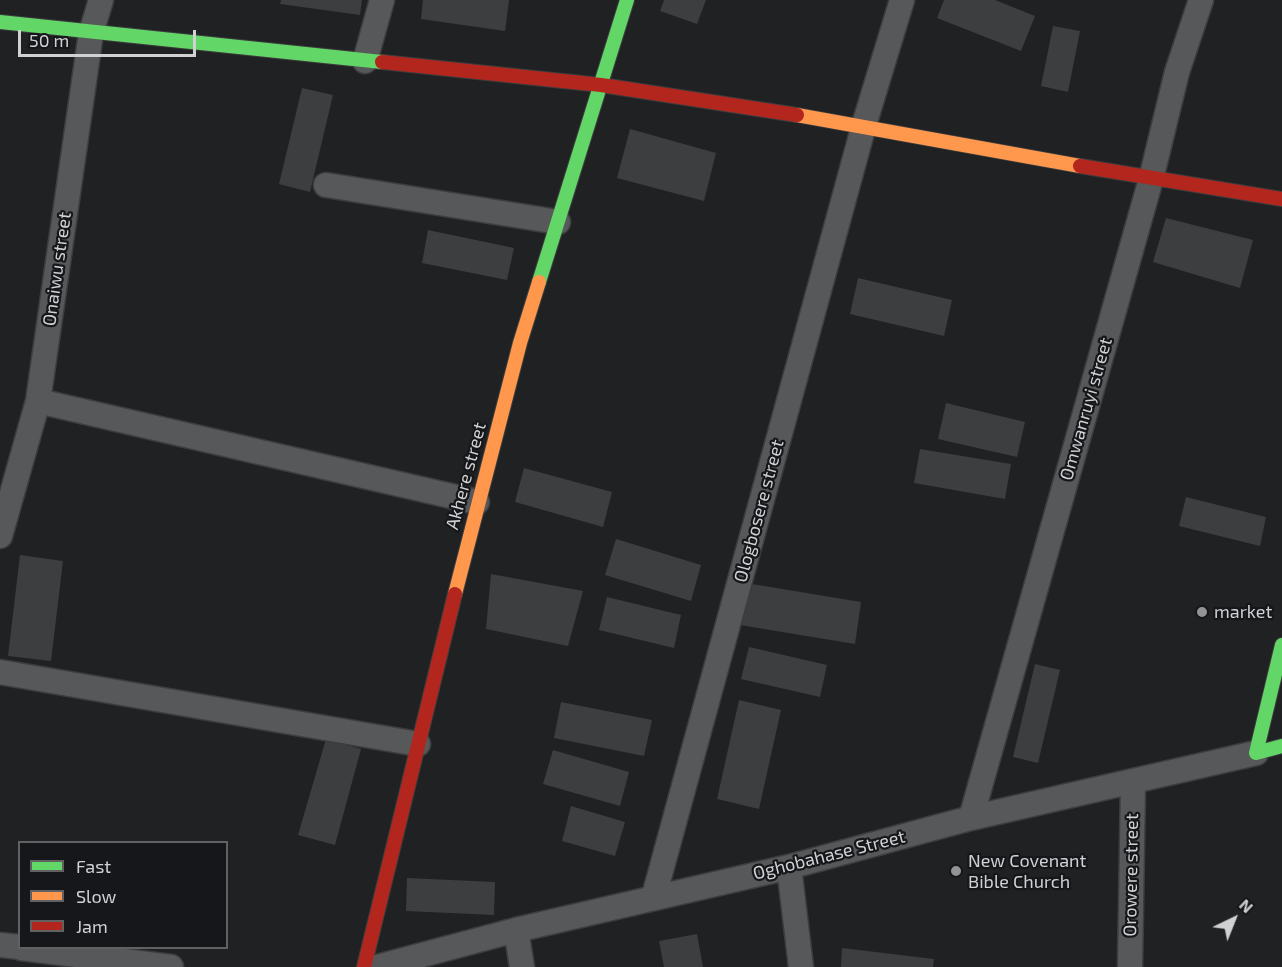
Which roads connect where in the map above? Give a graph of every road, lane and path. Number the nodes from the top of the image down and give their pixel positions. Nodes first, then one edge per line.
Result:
1 (101, 0) edge
2 (382, 0) edge
3 (627, 0) edge
4 (902, 0) edge
5 (1201, 0) edge
6 (0, 22) edge
7 (91, 33) junction
8 (365, 61) junction
9 (601, 85) junction
10 (864, 125) junction
11 (1151, 178) junction
12 (326, 185) dead end
13 (1282, 200) edge
14 (558, 222) junction
15 (38, 401) junction
16 (477, 502) junction
17 (0, 536) edge
18 (1282, 645) edge
19 (0, 672) edge
20 (418, 744) junction
21 (1282, 746) edge
22 (1256, 753) junction
23 (1133, 783) junction
24 (970, 818) junction
25 (789, 867) junction
26 (654, 896) junction
27 (516, 930) junction
28 (0, 945) edge
29 (18, 947) edge
30 (35, 949) edge
31 (171, 967) edge
32 (364, 967) edge
33 (377, 967) edge
34 (522, 967) edge
35 (801, 967) edge
36 (1130, 967) edge

1 - 7 street, Onaiwu street
2 - 8 street
3 - 9 street, Akhere street
4 - 10 street, Ologbosere street
5 - 11 street, Omwanruyi street
6 - 7 street
7 - 8 street
7 - 15 street, Onaiwu street
8 - 9 street
9 - 10 street
9 - 14 street, Akhere street
10 - 11 street
10 - 26 street, Ologbosere street
11 - 13 street
11 - 24 street, Omwanruyi street
12 - 14 street
14 - 16 street, Akhere street
15 - 16 street
15 - 17 street, Onaiwu street
16 - 20 street, Akhere street
18 - 22 street
19 - 20 street
20 - 32 street, Akhere street
21 - 22 street, Oghobahase Street
22 - 23 street, Oghobahase Street
23 - 24 street, Oghobahase Street
23 - 36 street, Orowere street
24 - 25 street, Oghobahase Street
25 - 26 street, Oghobahase Street
25 - 35 street
26 - 27 street, Oghobahase Street
27 - 33 street, Oghobahase Street
27 - 34 street
28 - 29 street
30 - 31 street

